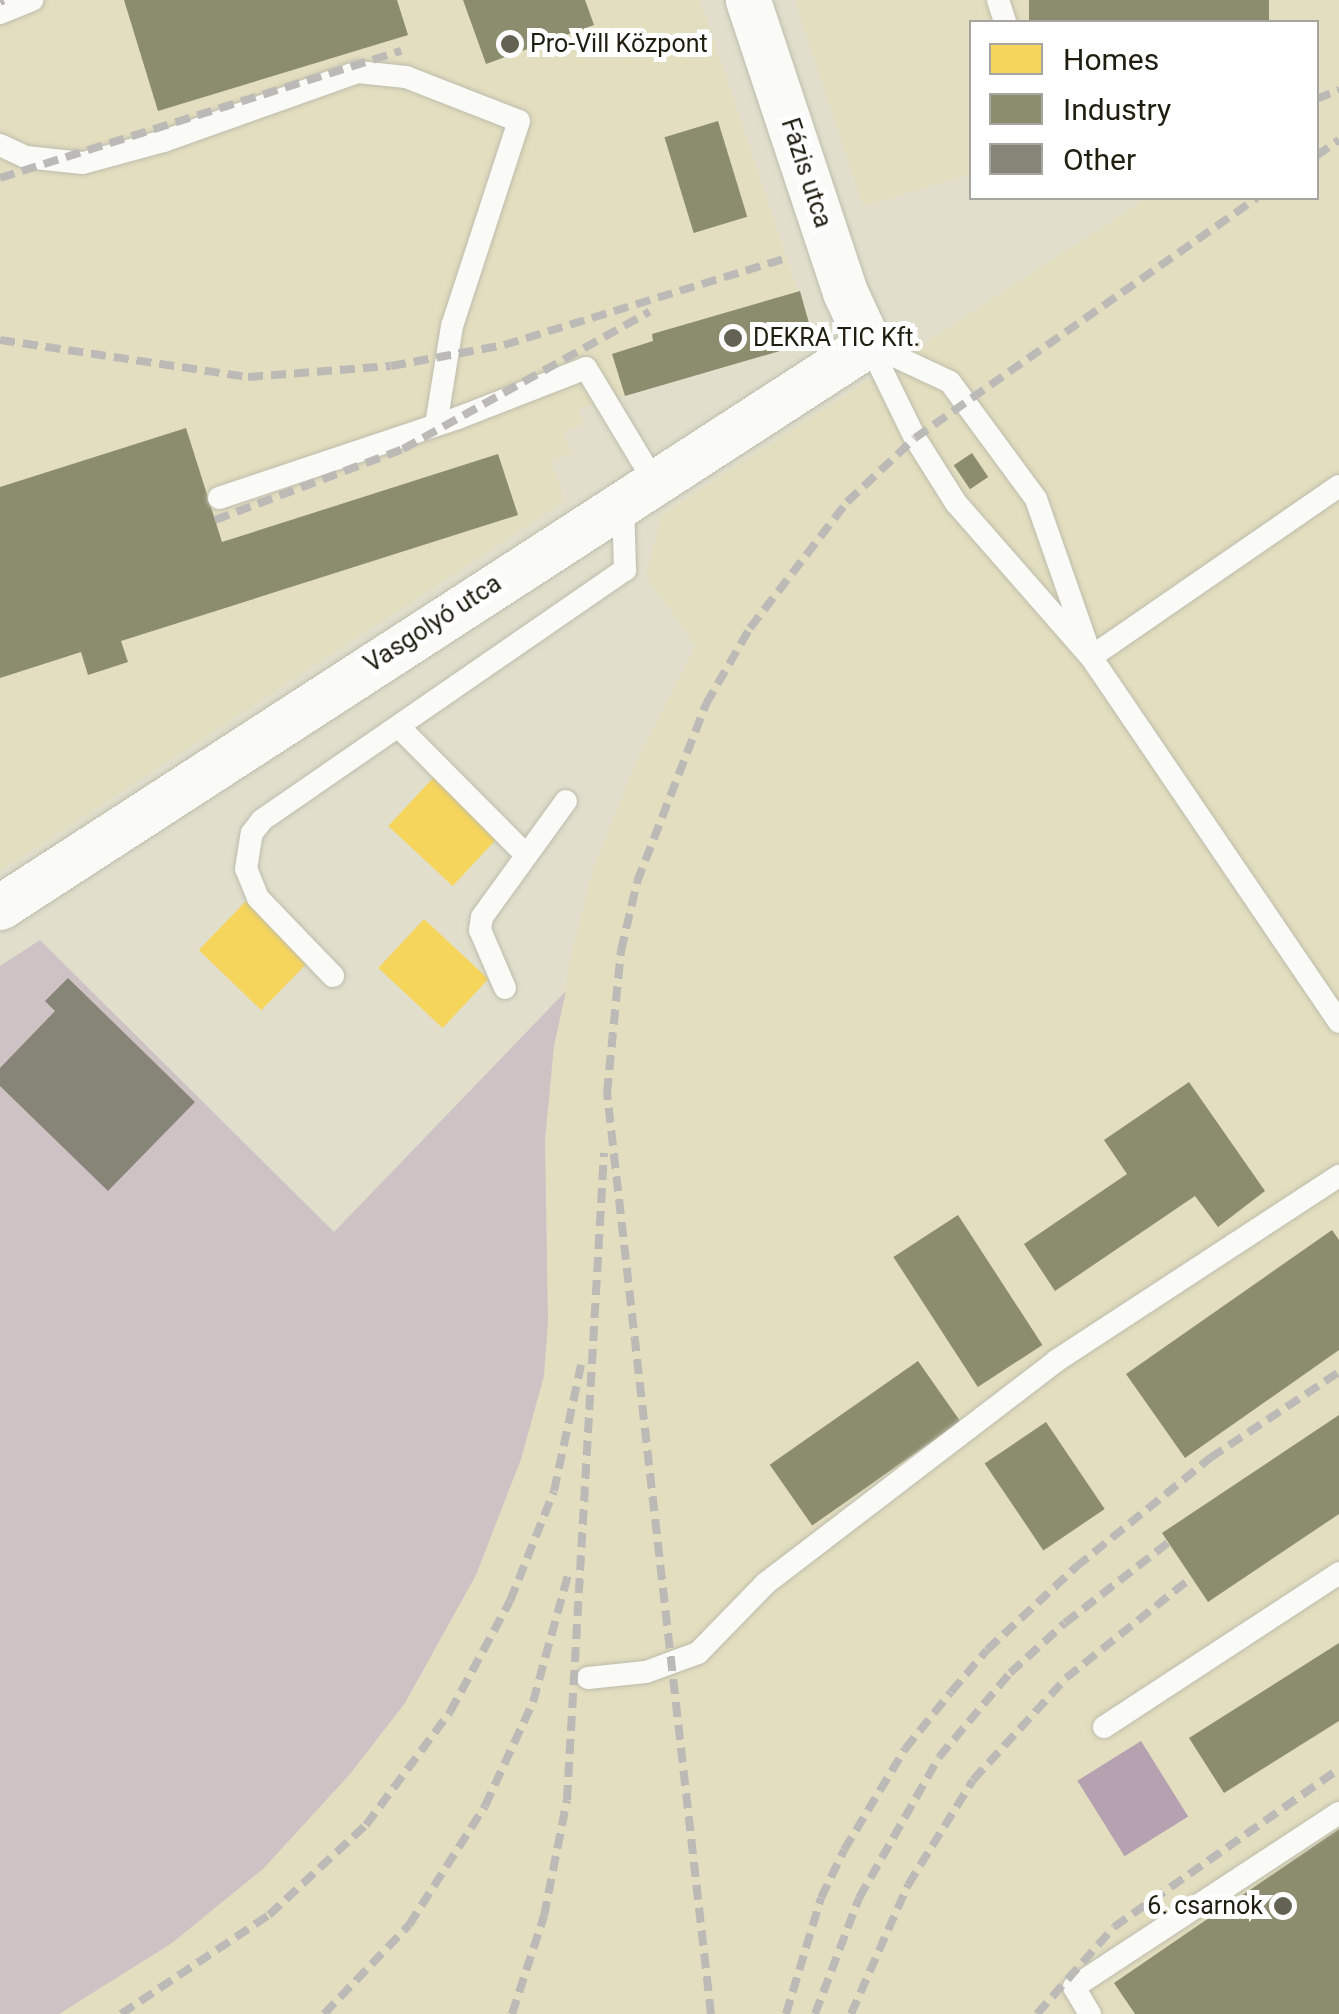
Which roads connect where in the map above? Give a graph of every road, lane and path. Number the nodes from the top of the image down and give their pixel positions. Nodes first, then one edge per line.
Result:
1 (34, 0) edge
2 (748, 0) edge
3 (0, 13) edge
4 (0, 145) edge
5 (869, 344) junction
6 (436, 425) junction
7 (1339, 486) edge
8 (638, 490) junction
9 (219, 498) dead end
10 (1091, 656) junction
11 (400, 727) junction
12 (566, 802) dead end
13 (526, 855) junction
14 (0, 907) edge
15 (333, 976) dead end
16 (505, 988) dead end
17 (1339, 1022) edge
18 (1339, 1176) edge
19 (1339, 1572) edge
20 (588, 1678) dead end
21 (1104, 1727) dead end
22 (1339, 1813) edge
23 (1090, 2014) edge

1 - 3 lane
2 - 5 street, Fázis utca
4 - 6 lane
5 - 8 street, Vasgolyó utca
5 - 10 lane
5 - 10 lane
6 - 8 lane
6 - 9 lane
7 - 10 lane
8 - 11 lane
8 - 14 street, Vasgolyó utca
10 - 17 lane
11 - 13 lane
11 - 15 lane
12 - 13 lane
13 - 16 lane
18 - 20 lane
19 - 21 lane
22 - 23 lane

